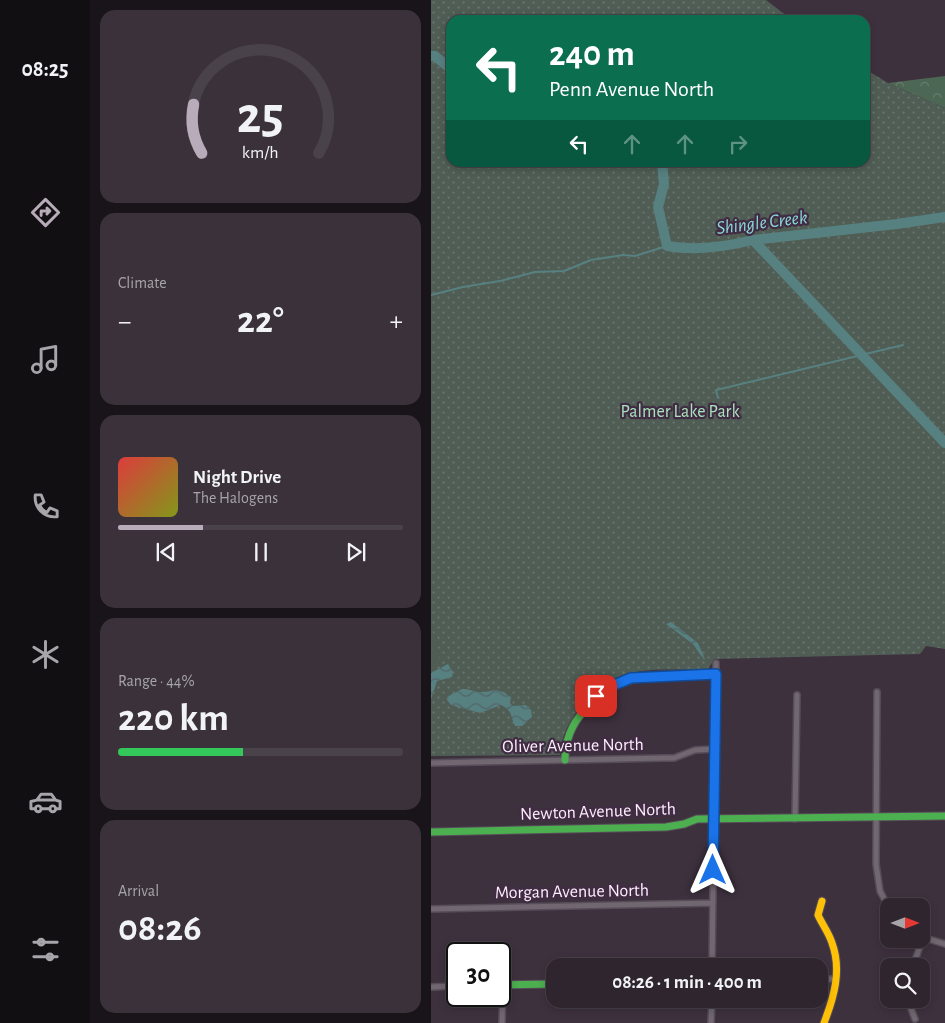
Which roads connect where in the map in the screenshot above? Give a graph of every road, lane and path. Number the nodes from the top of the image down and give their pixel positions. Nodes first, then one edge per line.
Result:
1 (716, 663) dead end
2 (716, 674) junction
3 (877, 692) dead end
4 (797, 695) dead end
5 (715, 749) junction
6 (565, 760) junction
7 (431, 763) edge
8 (945, 816) edge
9 (875, 818) junction
10 (795, 819) junction
11 (713, 820) junction
12 (431, 832) edge
13 (884, 898) edge
14 (822, 901) dead end
15 (713, 904) junction
16 (431, 909) edge
17 (930, 939) edge
18 (945, 944) edge
19 (712, 958) edge
20 (828, 979) edge
21 (836, 979) junction
22 (546, 984) edge
23 (511, 985) edge
24 (431, 986) edge
25 (446, 986) edge
26 (502, 1007) edge
27 (712, 1008) edge
28 (911, 1008) edge
29 (915, 1019) dead end
30 (502, 1023) edge
31 (711, 1023) edge
32 (824, 1023) edge

1 - 2 street
2 - 5 street
2 - 6 street
3 - 9 street
4 - 10 street
5 - 6 street, Oliver Avenue North
5 - 11 street
6 - 7 street, Oliver Avenue North
8 - 9 street, Newton Avenue North
9 - 10 street, Newton Avenue North
9 - 13 street
10 - 11 street, Newton Avenue North
11 - 12 street, Newton Avenue North
11 - 15 street
14 - 21 street
15 - 16 street, Morgan Avenue North
15 - 19 street
17 - 18 street
20 - 21 street
21 - 32 street
22 - 23 street
24 - 25 street
26 - 30 street
27 - 31 street
28 - 29 street

